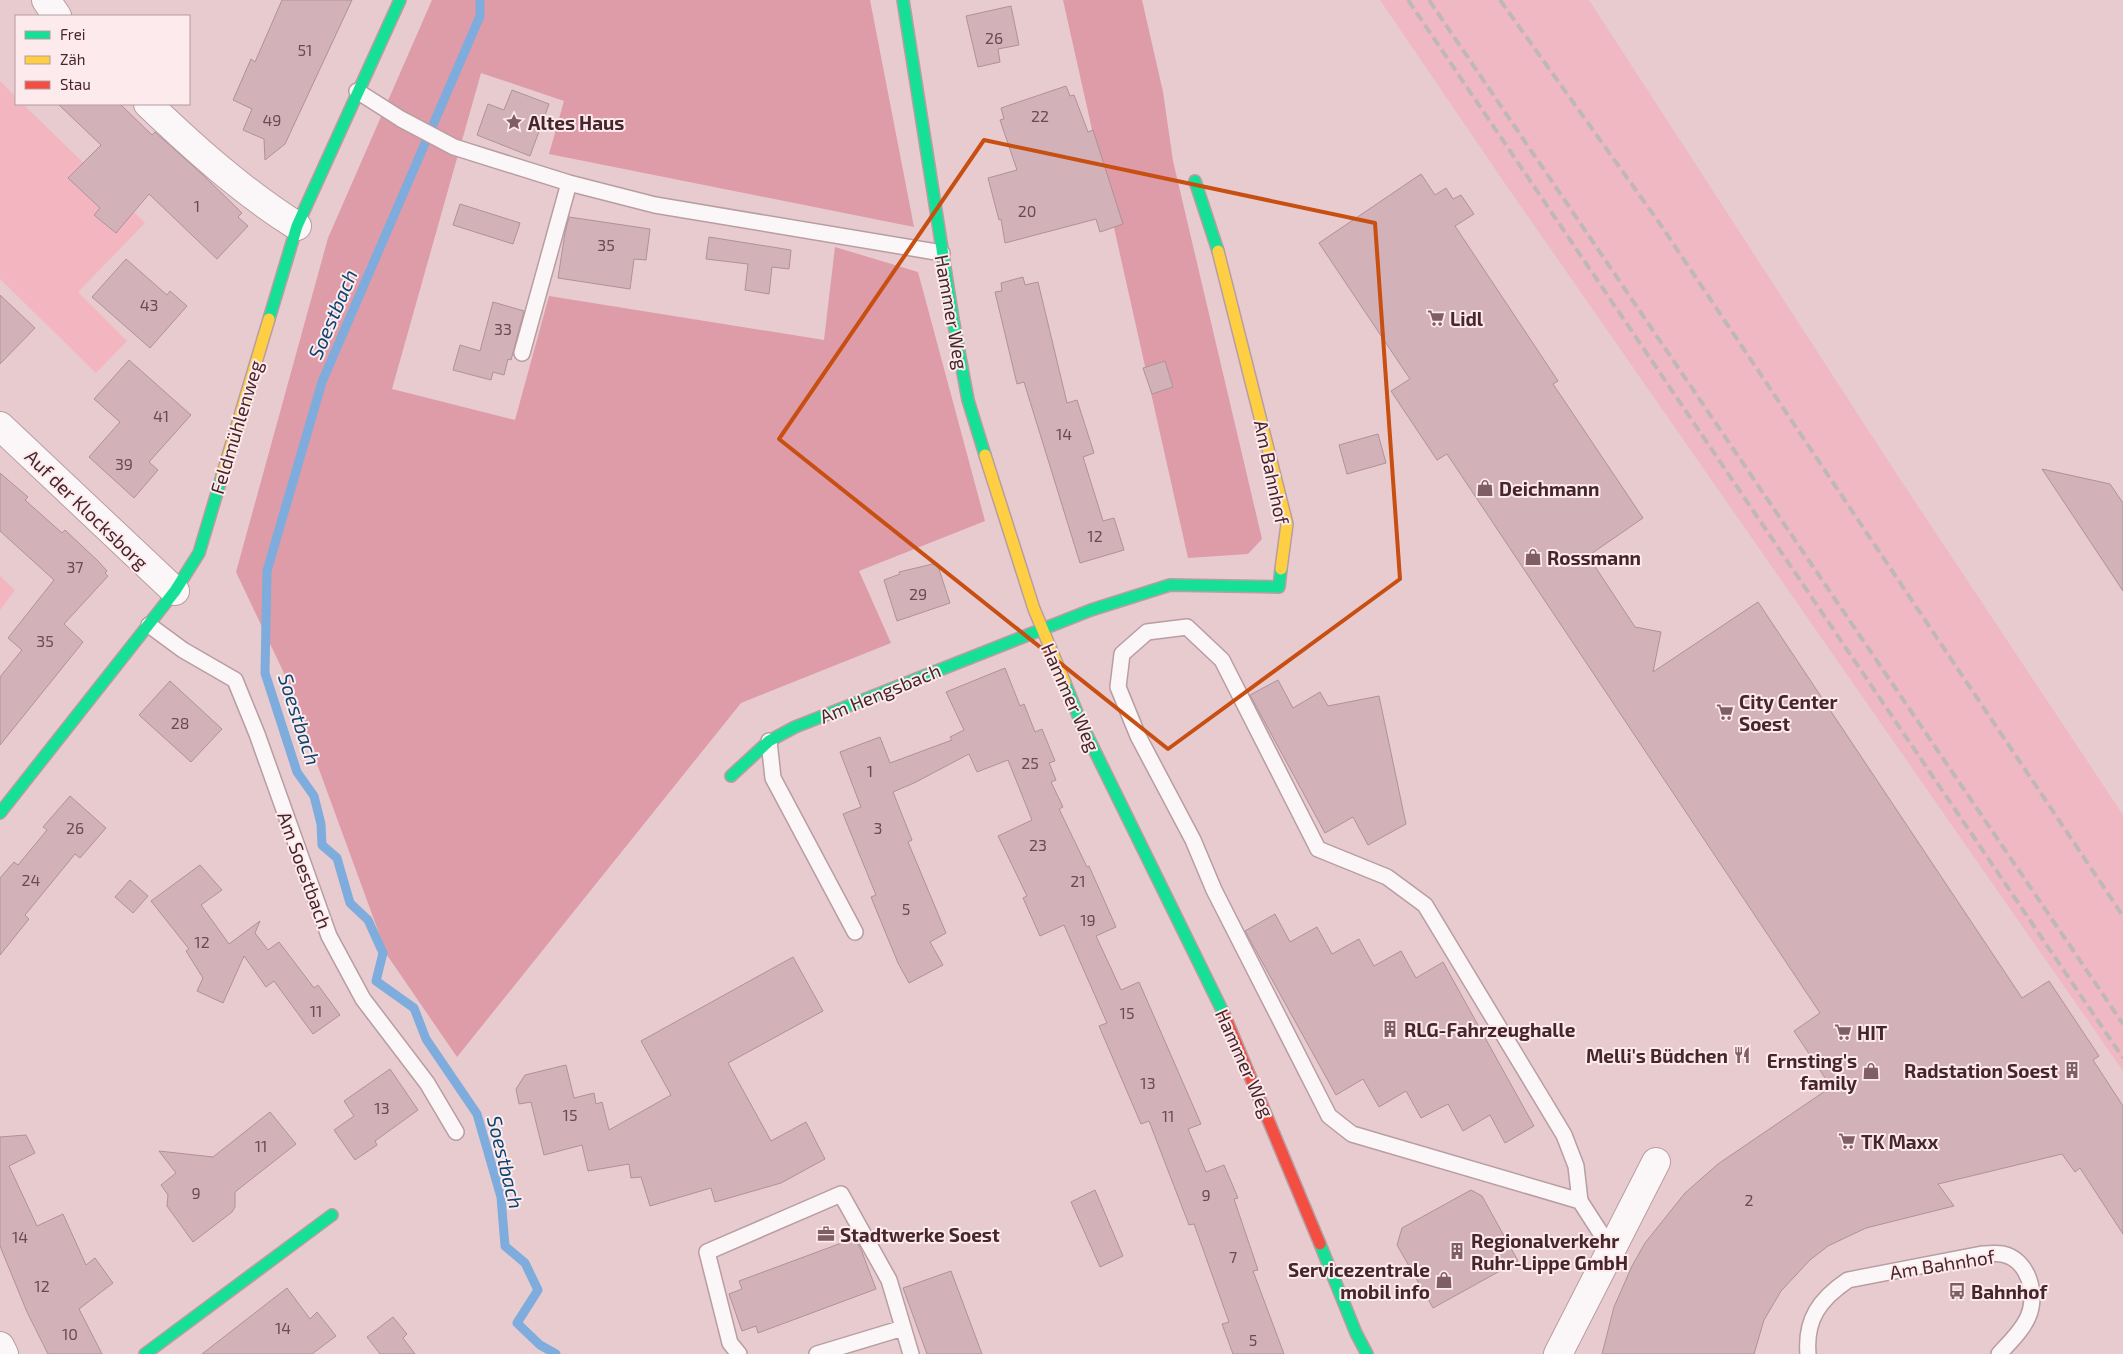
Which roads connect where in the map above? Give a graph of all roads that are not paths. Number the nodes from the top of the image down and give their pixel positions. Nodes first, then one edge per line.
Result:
1 (46, 0) edge
2 (400, 0) edge
3 (903, 0) edge
4 (56, 15) edge
5 (357, 91) junction
6 (149, 105) edge
7 (1195, 181) dead end
8 (569, 183) junction
9 (297, 226) junction
10 (942, 253) junction
11 (522, 353) dead end
12 (0, 426) edge
13 (175, 591) junction
14 (149, 625) junction
15 (1041, 629) junction
16 (769, 741) junction
17 (731, 776) dead end
18 (0, 813) edge
19 (855, 932) dead end
20 (456, 1132) dead end
21 (1656, 1162) dead end
22 (1580, 1201) junction
23 (332, 1215) dead end
24 (1611, 1249) junction
25 (903, 1328) junction
26 (0, 1346) edge
27 (4, 1354) edge
28 (145, 1354) edge
29 (739, 1354) edge
30 (817, 1354) edge
31 (911, 1354) edge
32 (1367, 1354) edge
33 (1558, 1354) edge
34 (1808, 1354) edge
35 (1999, 1354) edge

1 - 4 street
2 - 5 street, Feldmühlenweg
3 - 10 street, Hammer Weg
5 - 8 lane
5 - 9 street, Feldmühlenweg
6 - 9 street
7 - 15 street, Am Bahnhof
8 - 10 lane
8 - 11 lane
9 - 13 street, Feldmühlenweg
10 - 15 street, Hammer Weg
12 - 13 street, Auf der Klocksborg
13 - 14 street, Feldmühlenweg
14 - 18 street, Feldmühlenweg
14 - 20 lane, Am Soestbach
15 - 16 street, Am Hengsbach
15 - 32 street, Hammer Weg
16 - 17 street, Am Hengsbach
16 - 19 lane
21 - 24 street
22 - 22 lane
22 - 24 lane
23 - 28 street
24 - 33 street
25 - 29 lane
25 - 30 lane
25 - 31 lane
26 - 27 street
34 - 35 lane, Am Bahnhof

